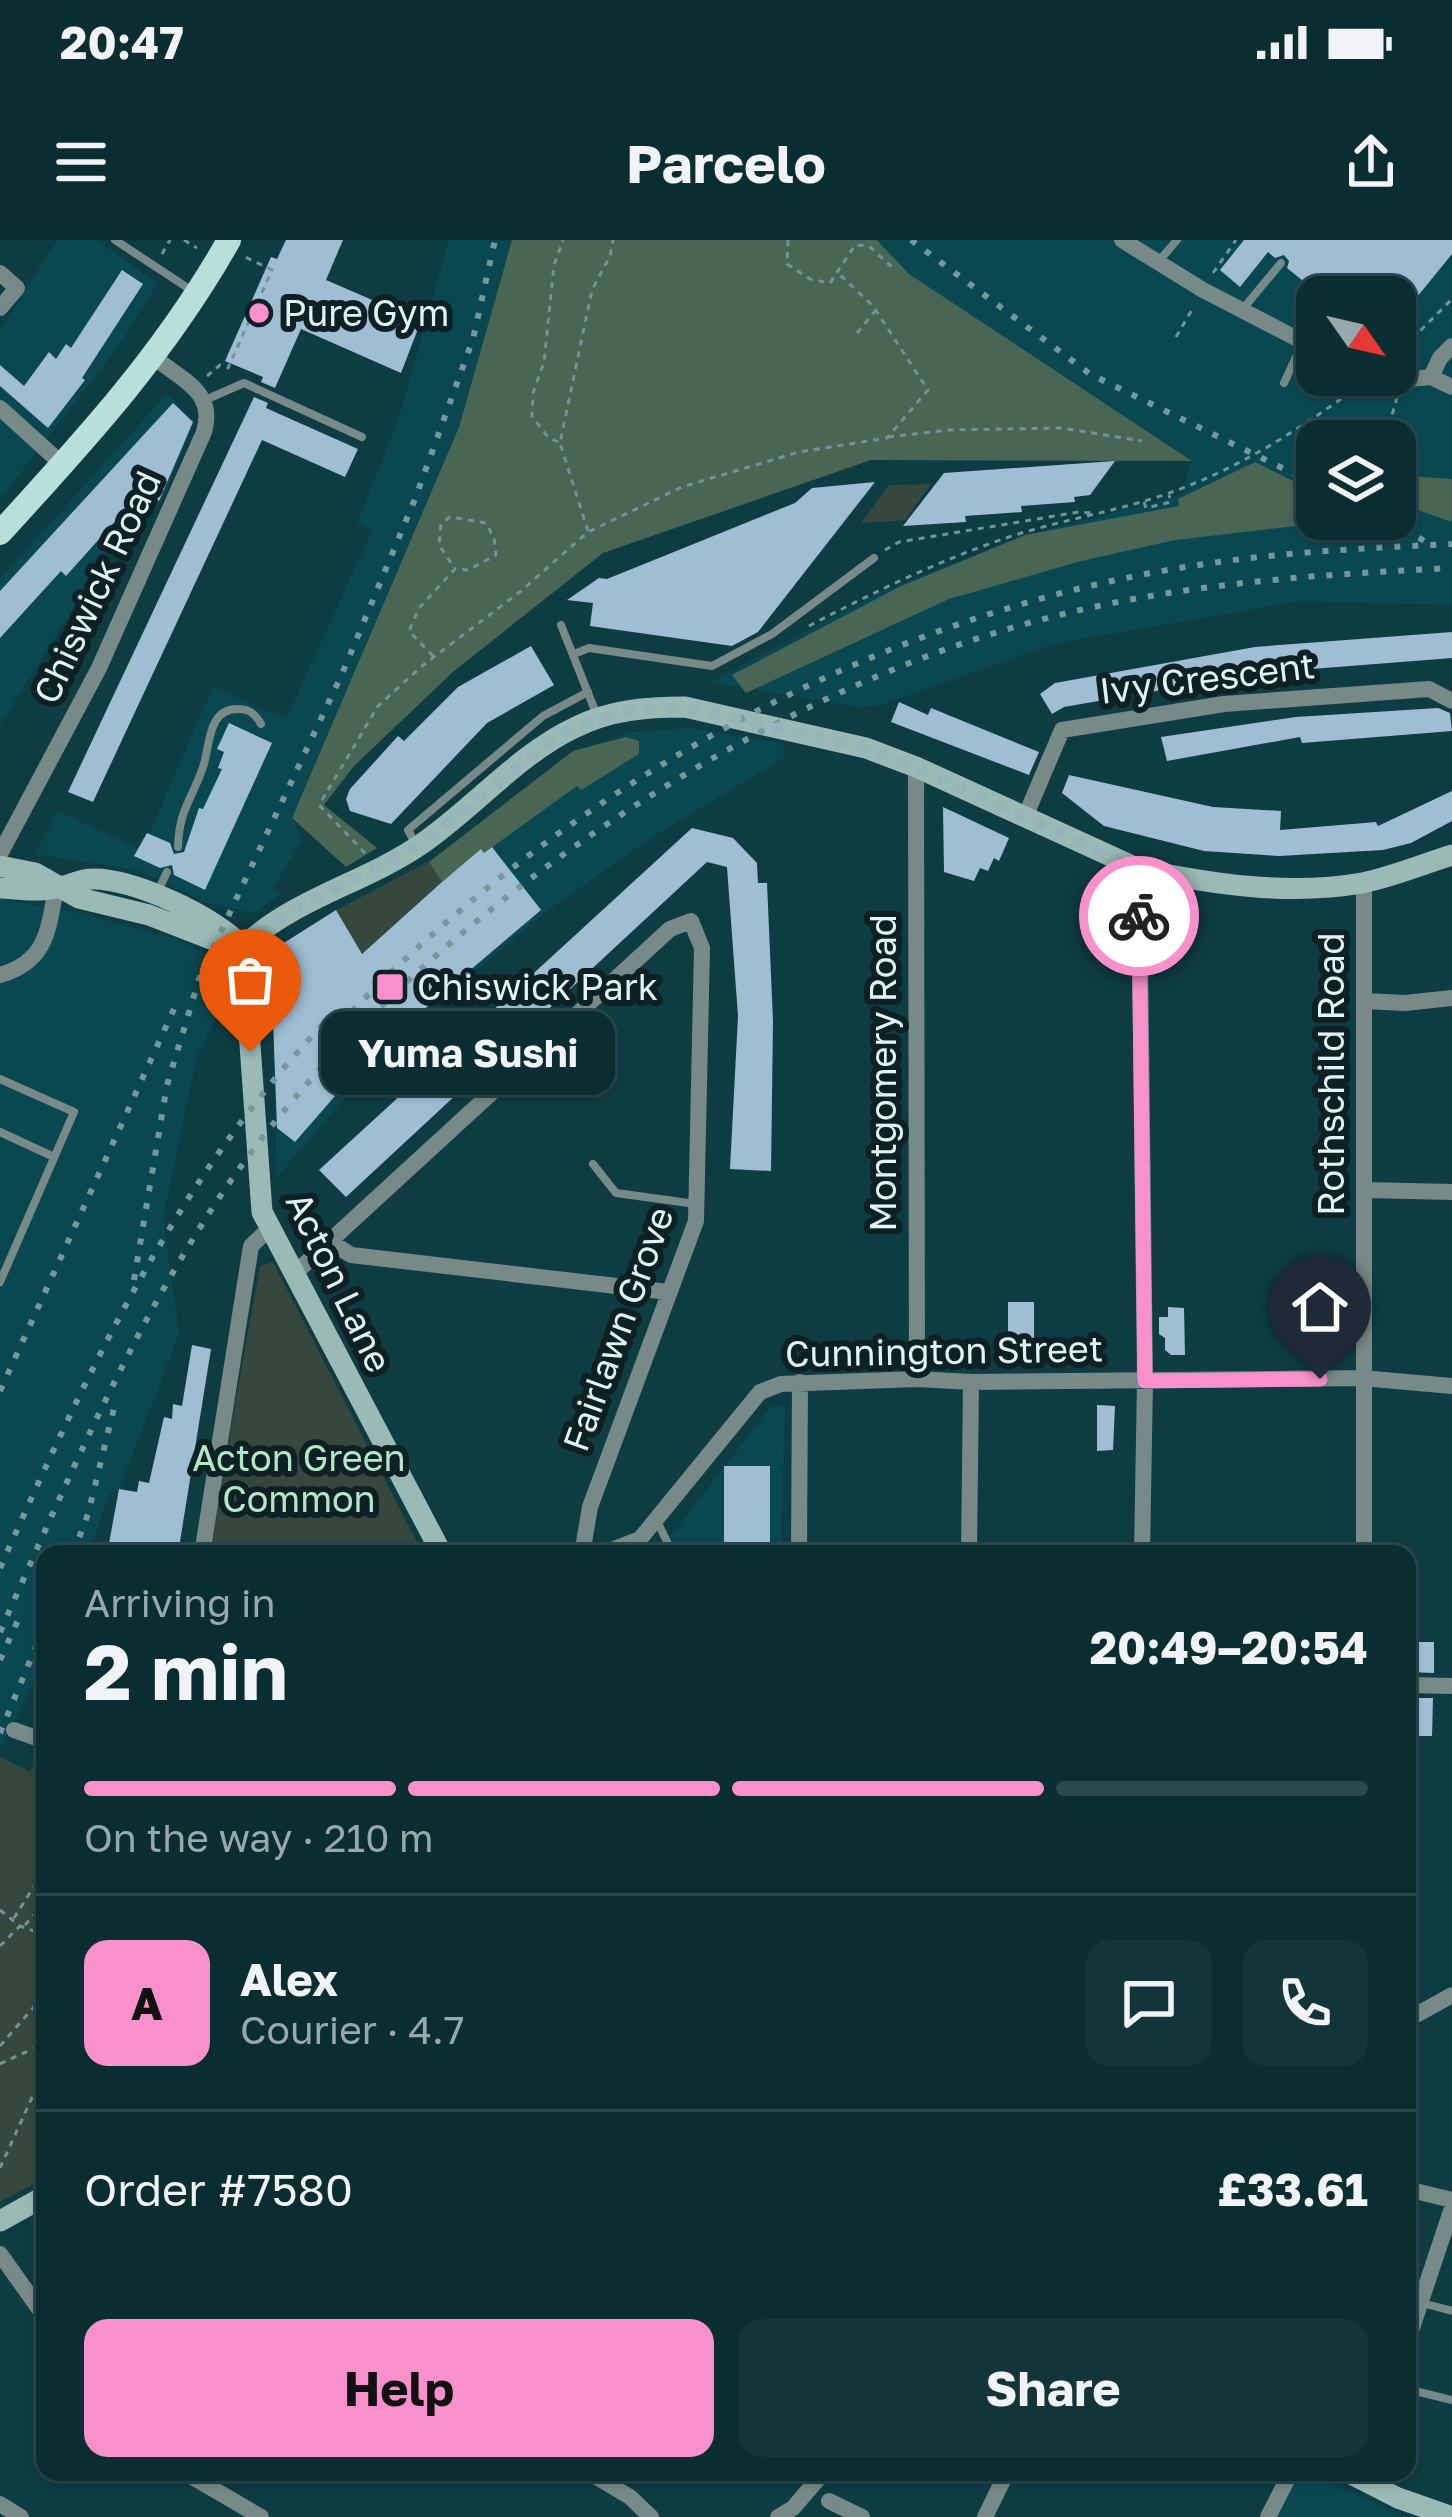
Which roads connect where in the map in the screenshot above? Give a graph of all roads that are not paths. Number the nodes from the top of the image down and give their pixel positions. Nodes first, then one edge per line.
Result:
1 (115, 240) edge
2 (1122, 240) edge
3 (1177, 240) edge
4 (228, 243) edge
5 (1157, 263) junction
6 (1281, 263) dead end
7 (0, 273) edge
8 (196, 293) junction
9 (0, 308) edge
10 (1241, 311) junction
11 (1296, 338) edge
12 (1452, 346) edge
13 (154, 358) junction
14 (1296, 365) edge
15 (1431, 377) junction
16 (1416, 380) edge
17 (1284, 383) dead end
18 (1452, 387) edge
19 (199, 394) junction
20 (0, 408) edge
21 (362, 437) dead end
22 (63, 465) junction
23 (0, 533) edge
24 (874, 558) road end
25 (561, 625) dead end
26 (574, 654) junction
27 (588, 692) junction
28 (1452, 701) edge
29 (598, 718) junction
30 (261, 724) dead end
31 (916, 767) junction
32 (1025, 817) junction
33 (178, 847) dead end
34 (417, 847) junction
35 (0, 854) edge
36 (1452, 855) edge
37 (0, 866) edge
38 (1139, 869) junction
39 (167, 872) dead end
40 (1364, 883) junction
41 (0, 887) edge
42 (56, 888) junction
43 (156, 896) junction
44 (178, 916) junction
45 (231, 940) junction
46 (1, 978) edge
47 (1452, 998) edge
48 (1364, 1000) junction
49 (0, 1079) edge
50 (0, 1132) edge
51 (54, 1157) junction
52 (593, 1164) dead end
53 (1365, 1190) junction
54 (1452, 1192) edge
55 (698, 1204) junction
56 (270, 1228) junction
57 (331, 1242) junction
58 (293, 1275) junction
59 (0, 1282) edge
60 (668, 1292) junction
61 (1362, 1378) junction
62 (917, 1379) junction
63 (1145, 1381) junction
64 (800, 1382) junction
65 (970, 1382) junction
66 (1452, 1386) edge
67 (658, 1521) junction
68 (203, 1545) edge
69 (437, 1545) edge
70 (584, 1545) edge
71 (625, 1545) edge
72 (670, 1545) edge
73 (799, 1545) edge
74 (969, 1545) edge
75 (1142, 1545) edge
76 (1364, 1545) edge
77 (1416, 1684) edge
78 (1452, 1686) edge
79 (14, 1730) dead end
80 (36, 1738) edge
81 (1452, 1995) edge
82 (1416, 2015) edge
83 (1416, 2192) edge
84 (36, 2201) edge
85 (1452, 2204) edge
86 (0, 2222) edge
87 (0, 2254) edge
88 (1420, 2302) junction
89 (36, 2305) edge
90 (1452, 2311) edge
91 (1416, 2315) edge
92 (1416, 2392) edge
93 (1452, 2400) edge
94 (199, 2481) edge
95 (604, 2481) edge
96 (816, 2481) edge
97 (1003, 2481) edge
98 (1286, 2481) edge
99 (1370, 2481) edge
100 (830, 2501) dead end
101 (0, 2504) edge
102 (21, 2517) edge
103 (261, 2517) edge
104 (651, 2517) edge
105 (778, 2517) edge
106 (862, 2517) edge
107 (985, 2517) edge
108 (1268, 2517) edge
109 (1452, 2517) edge

1 - 8 lane
2 - 5 street
3 - 5 lane
4 - 8 main road
5 - 10 street
6 - 10 lane
7 - 9 street
8 - 13 main road
10 - 11 street
12 - 15 street
13 - 19 street
13 - 22 main road
14 - 17 lane
15 - 16 street
15 - 18 street
19 - 21 lane
19 - 35 street, Chiswick Road
20 - 22 street
22 - 23 main road
24 - 26 lane
25 - 26 lane
26 - 27 lane
27 - 29 lane
27 - 34 lane
28 - 32 street, Ivy Crescent
29 - 31 street
29 - 34 street
30 - 33 lane
31 - 32 street
31 - 62 street, Montgomery Road
32 - 38 street
34 - 45 street
36 - 40 street
37 - 42 street
38 - 40 street
38 - 63 street
39 - 43 lane
40 - 48 street, Rothschild Road
41 - 42 street
42 - 43 street
42 - 44 street
42 - 46 street
43 - 44 street
44 - 45 street
45 - 56 street, Acton Lane
47 - 48 street
48 - 53 street, Rothschild Road
49 - 51 lane
50 - 51 lane
51 - 59 lane
52 - 55 lane
53 - 54 street
53 - 61 street, Rothschild Road
55 - 57 street, Fairlawn Grove
55 - 60 street, Fairlawn Grove
56 - 58 street, Acton Lane
56 - 68 street
57 - 58 street
57 - 60 street
58 - 69 street, Acton Lane
60 - 70 street, Fairlawn Grove
61 - 63 street, Cunnington Street
61 - 66 street, Cunnington Street
61 - 76 street, Rothschild Road
62 - 64 street, Cunnington Street
62 - 65 street, Cunnington Street
63 - 65 street, Cunnington Street
63 - 75 street
64 - 67 street, Cunnington Street
64 - 73 street
65 - 74 street
67 - 71 street, Cunnington Street
67 - 72 lane
77 - 78 street
79 - 80 street
81 - 82 street
83 - 85 street
84 - 86 street
85 - 88 street
87 - 89 street
88 - 90 lane
88 - 91 street
92 - 93 lane
94 - 103 street
95 - 104 street
96 - 105 street
97 - 107 street
98 - 108 street
99 - 109 street
100 - 106 street
101 - 102 street

